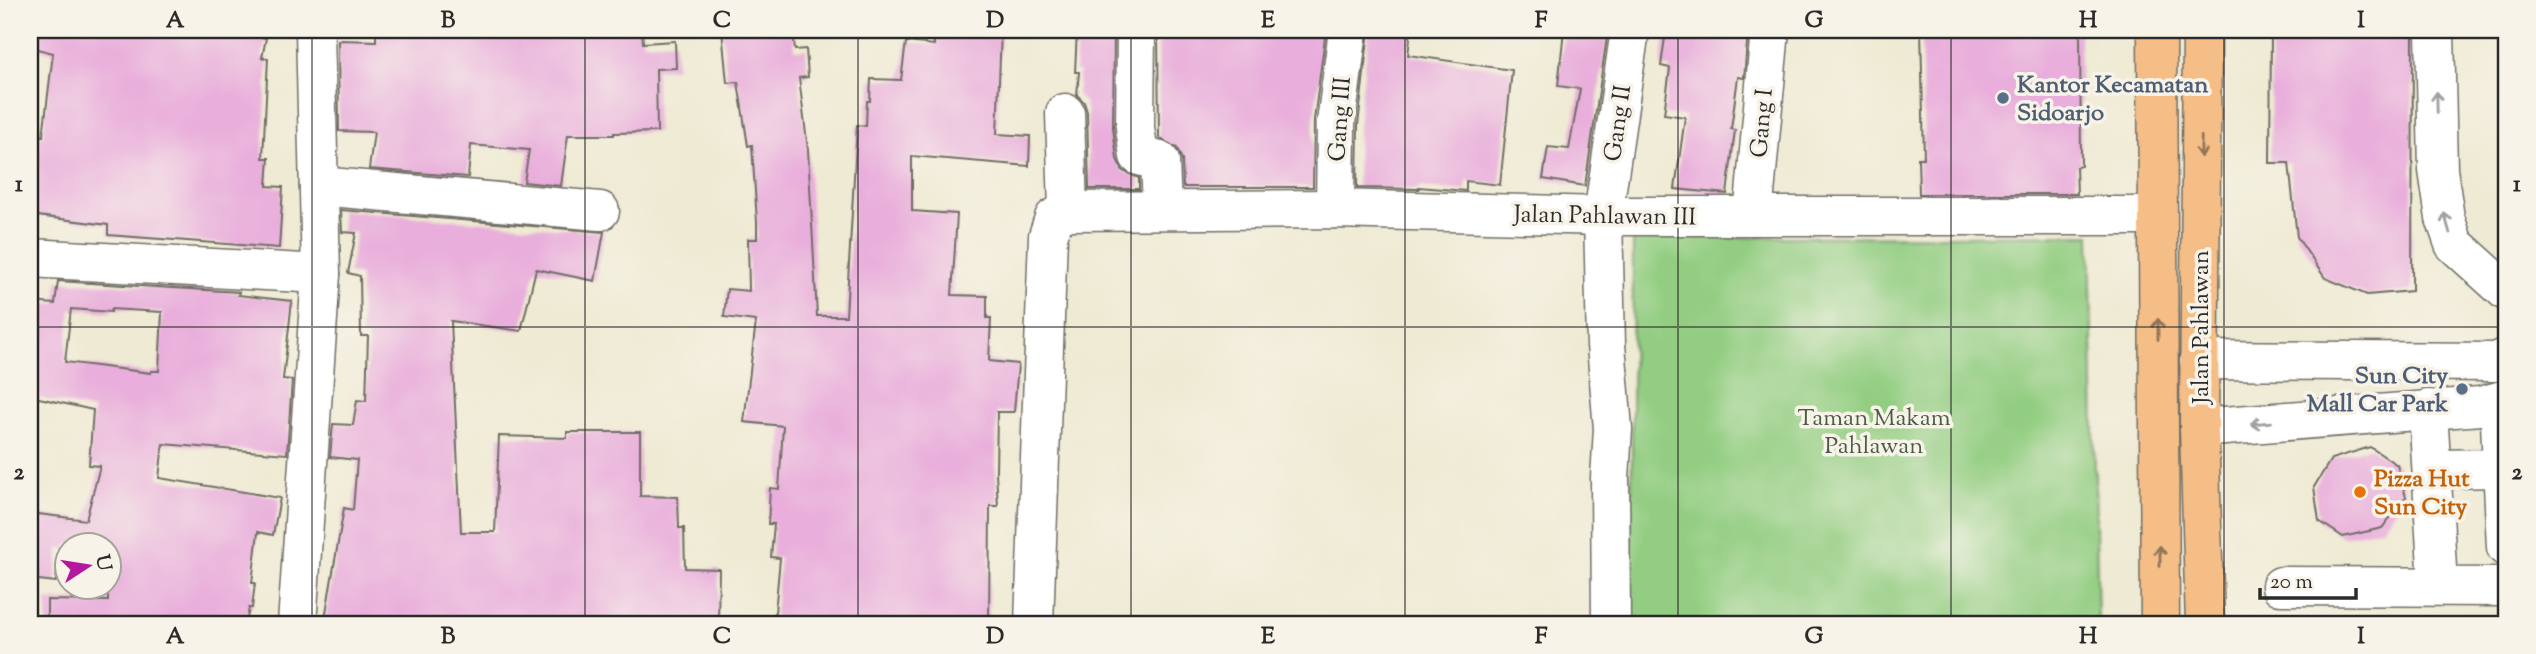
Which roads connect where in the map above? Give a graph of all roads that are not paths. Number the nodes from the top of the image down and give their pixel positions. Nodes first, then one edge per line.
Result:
1 (315, 30) edge
2 (1136, 30) edge
3 (1348, 30) edge
4 (1630, 30) edge
5 (1770, 30) edge
6 (2157, 30) edge
7 (2203, 30) edge
8 (2435, 30) edge
9 (1065, 113) dead end
10 (319, 186) junction
11 (1162, 208) junction
12 (1335, 209) junction
13 (600, 211) dead end
14 (1061, 214) junction
15 (2157, 215) junction
16 (1603, 216) junction
17 (1753, 216) junction
18 (30, 258) edge
19 (321, 274) junction
20 (2506, 291) edge
21 (2506, 356) edge
22 (2199, 360) junction
23 (2292, 361) junction
24 (2503, 401) edge
25 (2428, 410) junction
26 (2298, 420) junction
27 (2199, 428) junction
28 (2432, 469) junction
29 (2504, 469) edge
30 (2506, 547) edge
31 (2281, 586) dead end
32 (2438, 586) junction
33 (2506, 587) edge
34 (297, 624) edge
35 (1034, 624) edge
36 (1611, 624) edge
37 (2160, 624) edge
38 (2205, 624) edge

1 - 10 street
2 - 11 street
3 - 12 street, Gang III
4 - 16 street, Gang II
5 - 17 street, Gang I
6 - 15 main road, Jalan Pahlawan
7 -> 22 main road, Jalan Pahlawan
20 -> 8 street
9 - 14 street
10 - 13 street
10 - 19 street
11 - 12 street, Jalan Pahlawan III
11 - 14 street, Jalan Pahlawan III
12 - 16 street, Jalan Pahlawan III
14 - 35 street
15 - 17 street, Jalan Pahlawan III
37 -> 15 main road, Jalan Pahlawan
16 - 17 street, Jalan Pahlawan III
16 - 36 street, Gang II
18 - 19 street
19 - 34 street
21 - 23 street
22 - 23 street
22 - 27 main road, Jalan Pahlawan
23 - 26 street
24 - 25 street
24 - 29 street
25 - 26 street
25 - 28 street
26 -> 27 street
27 - 38 main road, Jalan Pahlawan
28 - 29 street
28 - 32 street
29 - 30 street
31 - 32 street
32 - 33 street

